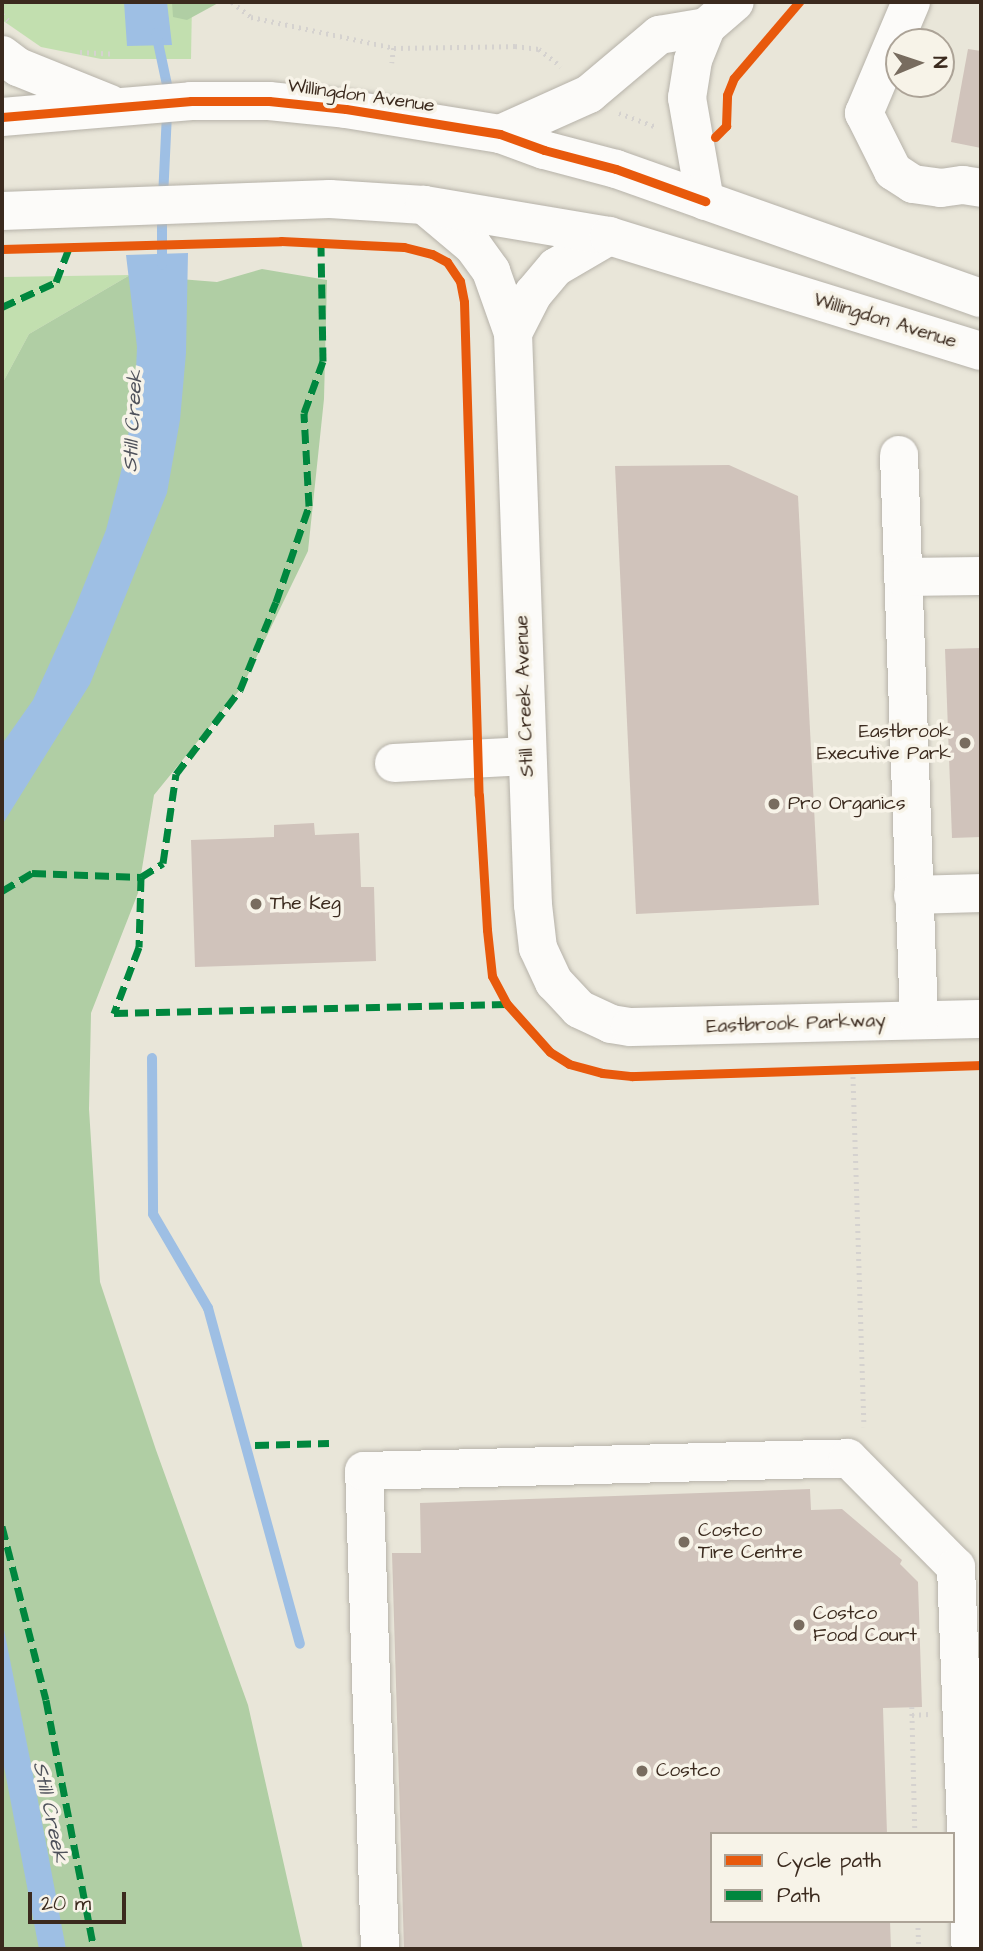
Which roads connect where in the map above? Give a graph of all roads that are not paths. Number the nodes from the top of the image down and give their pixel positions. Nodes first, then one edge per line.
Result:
1 (734, 2) edge
2 (911, 2) edge
3 (706, 27) junction
4 (2, 55) edge
5 (115, 106) junction
6 (2, 117) edge
7 (500, 134) junction
8 (981, 188) edge
9 (705, 201) junction
10 (424, 205) junction
11 (2, 211) edge
12 (609, 236) junction
13 (981, 298) edge
14 (513, 333) junction
15 (981, 351) edge
16 (899, 455) dead end
17 (981, 576) edge
18 (903, 577) junction
19 (527, 756) junction
20 (394, 763) dead end
21 (981, 893) edge
22 (914, 895) junction
23 (981, 1019) edge
24 (919, 1020) junction
25 (611, 1024) joint
26 (380, 1949) edge
27 (971, 1949) edge

1 - 3 main road
2 - 8 main road
3 - 7 main road
3 - 9 main road
4 - 5 main road
5 - 6 main road, Willingdon Avenue
5 - 7 main road, Willingdon Avenue
7 - 9 main road, Willingdon Avenue
9 - 13 main road, Willingdon Avenue
10 - 11 main road, Willingdon Avenue
10 - 12 main road, Willingdon Avenue
10 - 14 main road, Still Creek Avenue
12 - 14 main road, Still Creek Avenue
12 - 15 main road, Willingdon Avenue
14 - 19 main road, Still Creek Avenue
16 - 18 main road
17 - 18 main road
18 - 22 main road
19 - 20 main road
19 - 25 main road, Still Creek Avenue
21 - 22 main road
22 - 24 main road
23 - 24 main road, Eastbrook Parkway
24 - 25 main road, Eastbrook Parkway
26 - 27 main road

